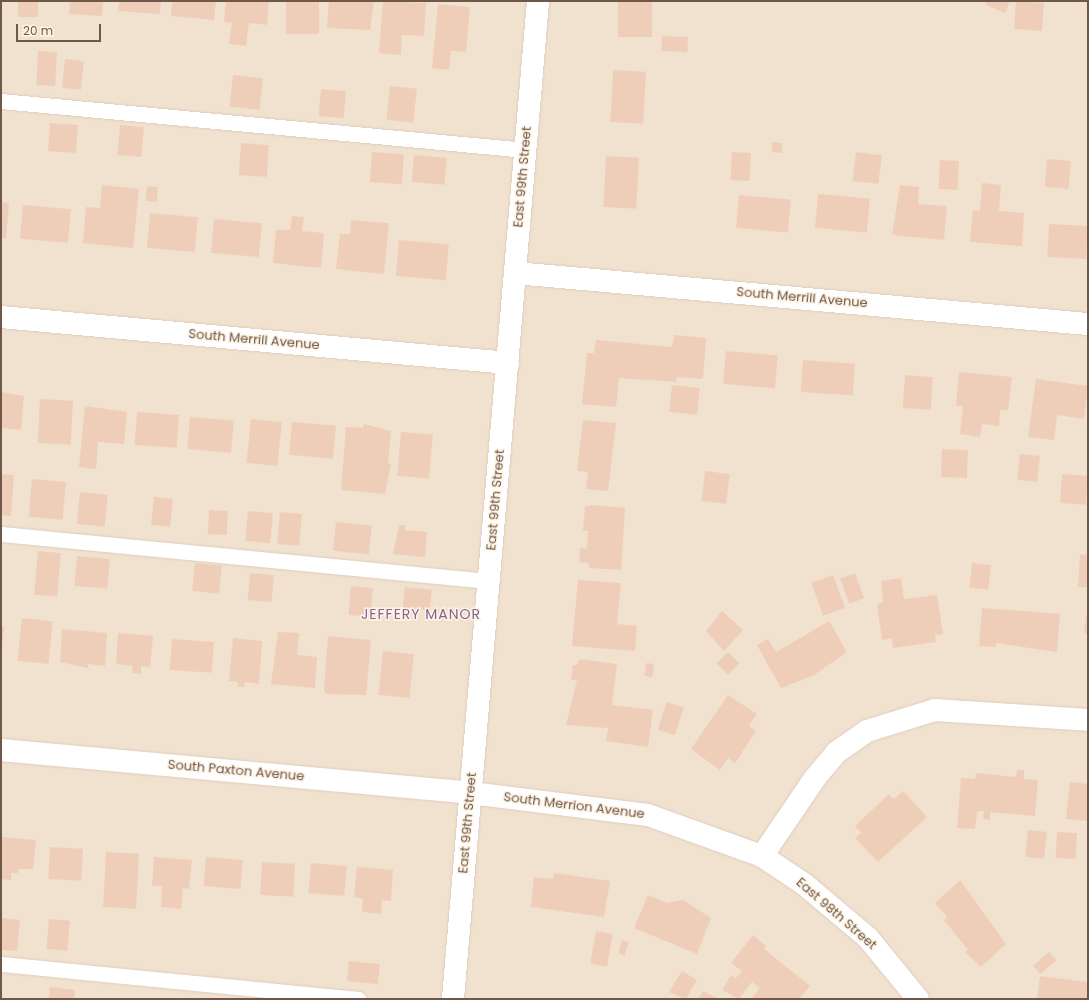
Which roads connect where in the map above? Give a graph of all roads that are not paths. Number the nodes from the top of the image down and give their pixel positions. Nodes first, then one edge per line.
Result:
1 (538, 1) edge
2 (1, 101) edge
3 (526, 150) junction
4 (515, 273) junction
5 (1, 317) edge
6 (1088, 324) edge
7 (508, 363) junction
8 (1, 534) edge
9 (489, 580) junction
10 (1088, 720) edge
11 (1, 750) edge
12 (471, 793) junction
13 (762, 856) junction
14 (1, 964) edge
15 (358, 999) edge
16 (453, 999) edge
17 (918, 999) edge

1 - 3 street, East 99th Street
2 - 3 lane
3 - 4 street, East 99th Street
4 - 6 street, South Merrill Avenue
4 - 7 street, East 99th Street
5 - 7 street, South Merrill Avenue
7 - 9 street, East 99th Street
8 - 9 lane
9 - 12 street, East 99th Street
10 - 13 street
11 - 12 street, South Paxton Avenue
12 - 13 street, South Merrion Avenue
12 - 16 street, East 99th Street
13 - 17 street, East 98th Street
14 - 15 lane

